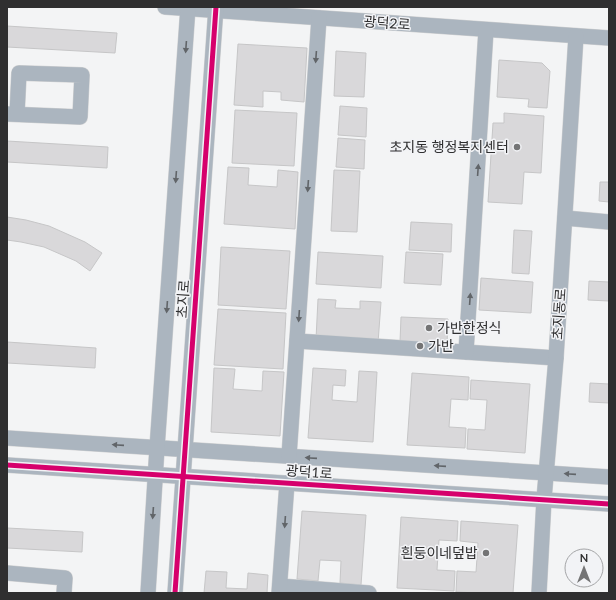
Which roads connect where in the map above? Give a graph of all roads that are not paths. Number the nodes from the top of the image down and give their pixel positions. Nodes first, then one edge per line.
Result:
1 (165, 7) edge
2 (188, 8) edge
3 (216, 9) edge
4 (319, 18) junction
5 (486, 30) junction
6 (576, 36) junction
7 (609, 38) edge
8 (12, 114) edge
9 (565, 218) junction
10 (609, 222) edge
11 (297, 341) junction
12 (466, 352) junction
13 (556, 358) junction
14 (7, 438) edge
15 (157, 448) junction
16 (185, 450) junction
17 (289, 456) junction
18 (7, 465) edge
19 (547, 473) junction
20 (155, 474) junction
21 (183, 476) junction
22 (609, 477) edge
23 (288, 483) junction
24 (544, 499) junction
25 (609, 504) edge
26 (7, 573) edge
27 (279, 590) edge
28 (64, 593) edge
29 (148, 593) edge
30 (175, 593) edge
31 (369, 593) edge
32 (539, 593) edge

1 - 2 street, 광덕2로
2 - 3 street, 광덕2로
2 -> 15 street, 초지로
3 - 4 street, 광덕2로
3 - 16 street, 초지로
4 - 5 street, 광덕2로
4 -> 11 street
5 - 6 street, 광덕2로
12 -> 5 street
6 - 7 street, 광덕2로
6 - 9 street, 초지동로
8 - 8 street
9 - 10 street
9 - 13 street, 초지동로
11 - 12 street
11 - 17 street
12 - 13 street
13 - 19 street, 초지동로
15 -> 14 street, 광덕1로
15 - 16 street, 광덕1로
15 - 20 street, 초지로
16 - 17 street, 광덕1로
16 - 21 street, 초지로
19 -> 17 street, 광덕1로
18 - 20 street, 광덕1로
22 -> 19 street, 광덕1로
19 - 24 street, 초지동로
20 - 21 street, 광덕1로
20 -> 29 street, 초지로
21 - 23 street, 광덕1로
21 - 30 street, 초지로
23 - 24 street, 광덕1로
23 -> 27 street
24 - 25 street, 광덕1로
24 - 32 street, 초지동로
26 - 28 street
27 - 31 street

